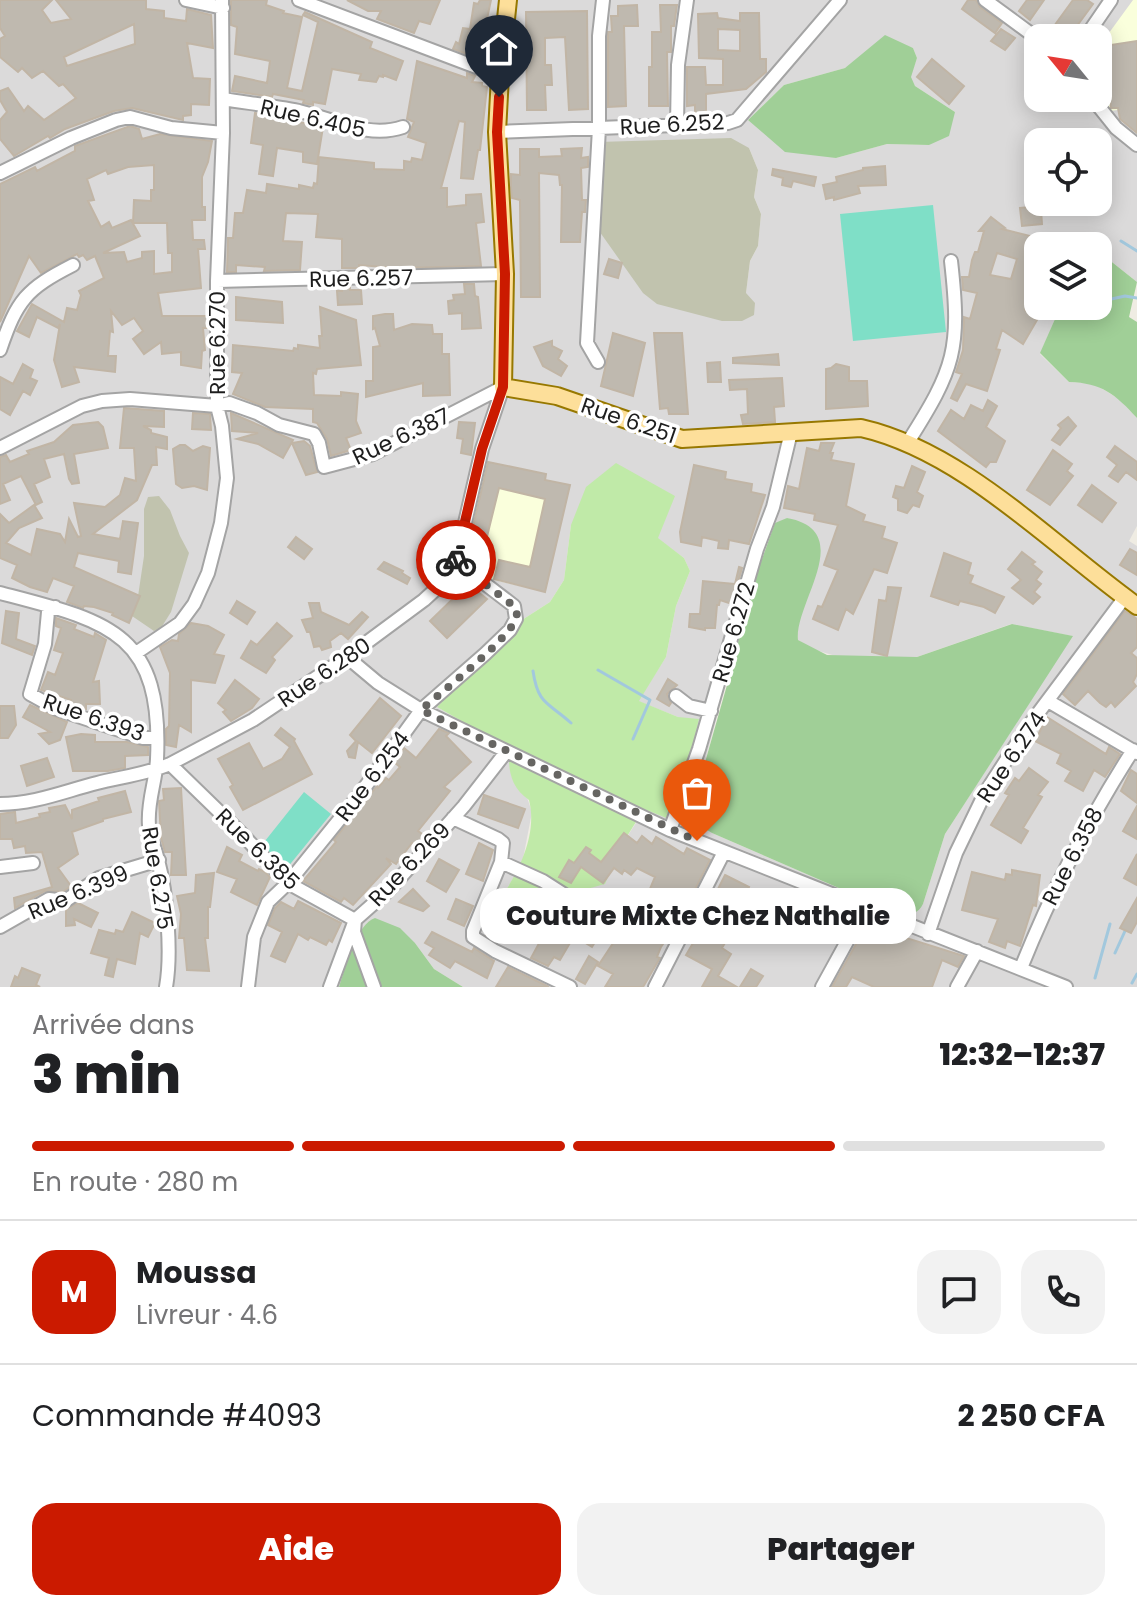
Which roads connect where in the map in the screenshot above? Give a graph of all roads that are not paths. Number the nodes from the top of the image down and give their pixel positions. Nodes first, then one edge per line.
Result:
1 (186, 0) edge
2 (299, 0) edge
3 (508, 0) edge
4 (603, 0) edge
5 (687, 0) edge
6 (840, 0) edge
7 (985, 0) edge
8 (1111, 0) edge
9 (222, 4) edge
10 (1095, 24) edge
11 (1024, 29) edge
12 (500, 76) junction
13 (223, 99) junction
14 (1103, 112) edge
15 (677, 125) junction
16 (403, 127) dead end
17 (599, 128) junction
18 (497, 132) junction
19 (223, 133) junction
20 (1137, 145) edge
21 (0, 173) edge
22 (951, 261) dead end
23 (73, 265) dead end
24 (505, 274) junction
25 (217, 281) junction
26 (0, 349) edge
27 (598, 362) dead end
28 (503, 387) junction
29 (217, 406) junction
30 (791, 432) junction
31 (908, 442) junction
32 (0, 448) edge
33 (455, 566) junction
34 (0, 593) edge
35 (1131, 601) edge
36 (55, 607) junction
37 (136, 653) junction
38 (347, 657) junction
39 (676, 696) dead end
40 (1048, 701) junction
41 (421, 710) junction
42 (711, 711) junction
43 (156, 738) junction
44 (506, 752) junction
45 (1135, 752) edge
46 (170, 764) junction
47 (156, 770) junction
48 (0, 804) edge
49 (453, 818) junction
50 (670, 830) junction
51 (724, 852) junction
52 (159, 860) junction
53 (501, 862) junction
54 (33, 863) dead end
55 (0, 867) edge
56 (288, 883) junction
57 (568, 897) dead end
58 (640, 902) dead end
59 (866, 907) junction
60 (355, 920) junction
61 (0, 927) edge
62 (684, 930) junction
63 (928, 934) junction
64 (977, 951) junction
65 (1021, 968) junction
66 (166, 987) edge
67 (248, 987) edge
68 (330, 987) edge
69 (374, 987) edge
70 (570, 987) edge
71 (655, 987) edge
72 (822, 987) edge
73 (957, 987) edge
74 (1066, 987) edge

1 - 9 street
2 - 12 street
3 - 12 main road
4 - 17 street
5 - 15 street
6 - 15 street, Rue 6.252
7 - 11 street
8 - 10 street
9 - 13 street, Rue 6.270
12 - 18 main road
13 - 16 street, Rue 6.405
13 - 19 street, Rue 6.270
14 - 20 street
15 - 17 street, Rue 6.252
17 - 18 street, Rue 6.252
17 - 27 street
18 - 24 main road
19 - 21 street
19 - 25 street, Rue 6.270
22 - 31 street
23 - 26 street
24 - 25 street, Rue 6.257
24 - 28 main road
25 - 29 street, Rue 6.270
28 - 29 street, Rue 6.387
28 - 30 main road, Rue 6.251
28 - 33 street, Rue 6.280
29 - 32 street, Rue 6.387
29 - 37 street, Rue 6.270
30 - 31 main road, Rue 6.251
30 - 42 street, Rue 6.272
31 - 35 main road, Rue 6.251
33 - 38 street, Rue 6.280
33 - 41 street, Rue 6.254
34 - 36 street
35 - 40 street, Rue 6.274
36 - 37 street
36 - 43 street, Rue 6.393
37 - 43 street, Rue 6.275
38 - 41 street
38 - 46 street, Rue 6.280
39 - 42 street
40 - 45 street
40 - 63 street, Rue 6.274
41 - 44 street
41 - 56 street, Rue 6.254
42 - 50 street, Rue 6.272
43 - 47 street, Rue 6.275
44 - 49 street, Rue 6.269
44 - 50 street
45 - 65 street, Rue 6.358
46 - 47 street, Rue 6.280
46 - 56 street, Rue 6.385
47 - 48 street, Rue 6.280
47 - 52 street, Rue 6.275
49 - 53 street
49 - 60 street, Rue 6.269
50 - 51 street
51 - 59 street
51 - 62 street
52 - 61 street, Rue 6.399
52 - 66 street, Rue 6.275
53 - 57 street
53 - 70 street
54 - 55 street
56 - 60 street, Rue 6.385
56 - 67 street, Rue 6.254
58 - 62 street
59 - 63 street
59 - 72 street
60 - 68 street
60 - 69 street, Rue 6.269
62 - 71 street
63 - 64 street
64 - 65 street
64 - 73 street
65 - 74 street

